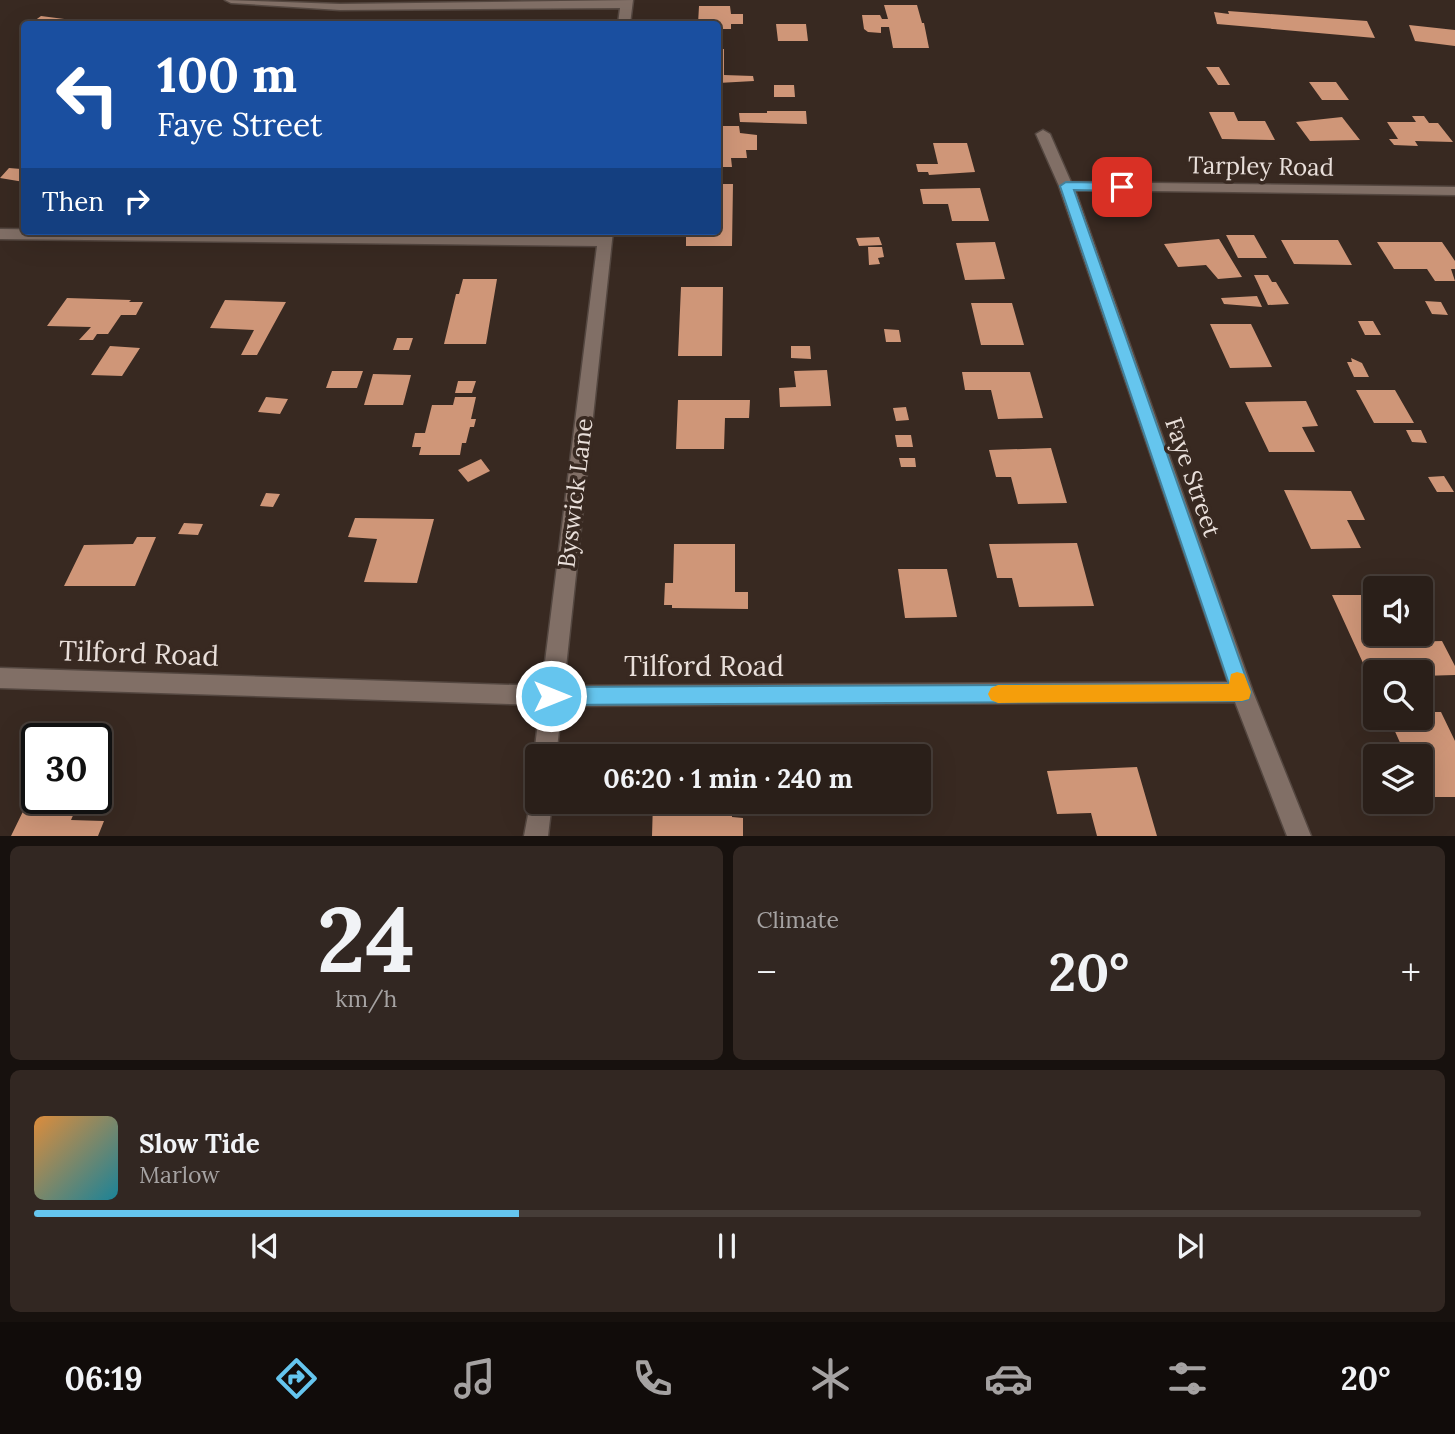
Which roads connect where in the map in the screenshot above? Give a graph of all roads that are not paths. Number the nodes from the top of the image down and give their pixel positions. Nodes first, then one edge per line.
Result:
1 (231, 0) edge
2 (626, 3) edge
3 (624, 21) edge
4 (1043, 134) dead end
5 (1066, 186) junction
6 (1455, 191) edge
7 (0, 234) edge
8 (21, 234) edge
9 (302, 235) edge
10 (605, 236) edge
11 (0, 678) edge
12 (1242, 692) junction
13 (551, 696) junction
14 (546, 744) edge
15 (539, 814) edge
16 (536, 835) edge
17 (1299, 835) edge

1 - 2 street
2 - 3 street
4 - 5 street, Faye Street
5 - 6 street, Tarpley Road
5 - 12 street, Faye Street
7 - 8 street
9 - 10 street
10 - 13 street, Byswick Lane
11 - 13 street, Tilford Road
12 - 13 street, Tilford Road
12 - 17 street, Faye Street
13 - 14 street, Byswick Lane
15 - 16 street

